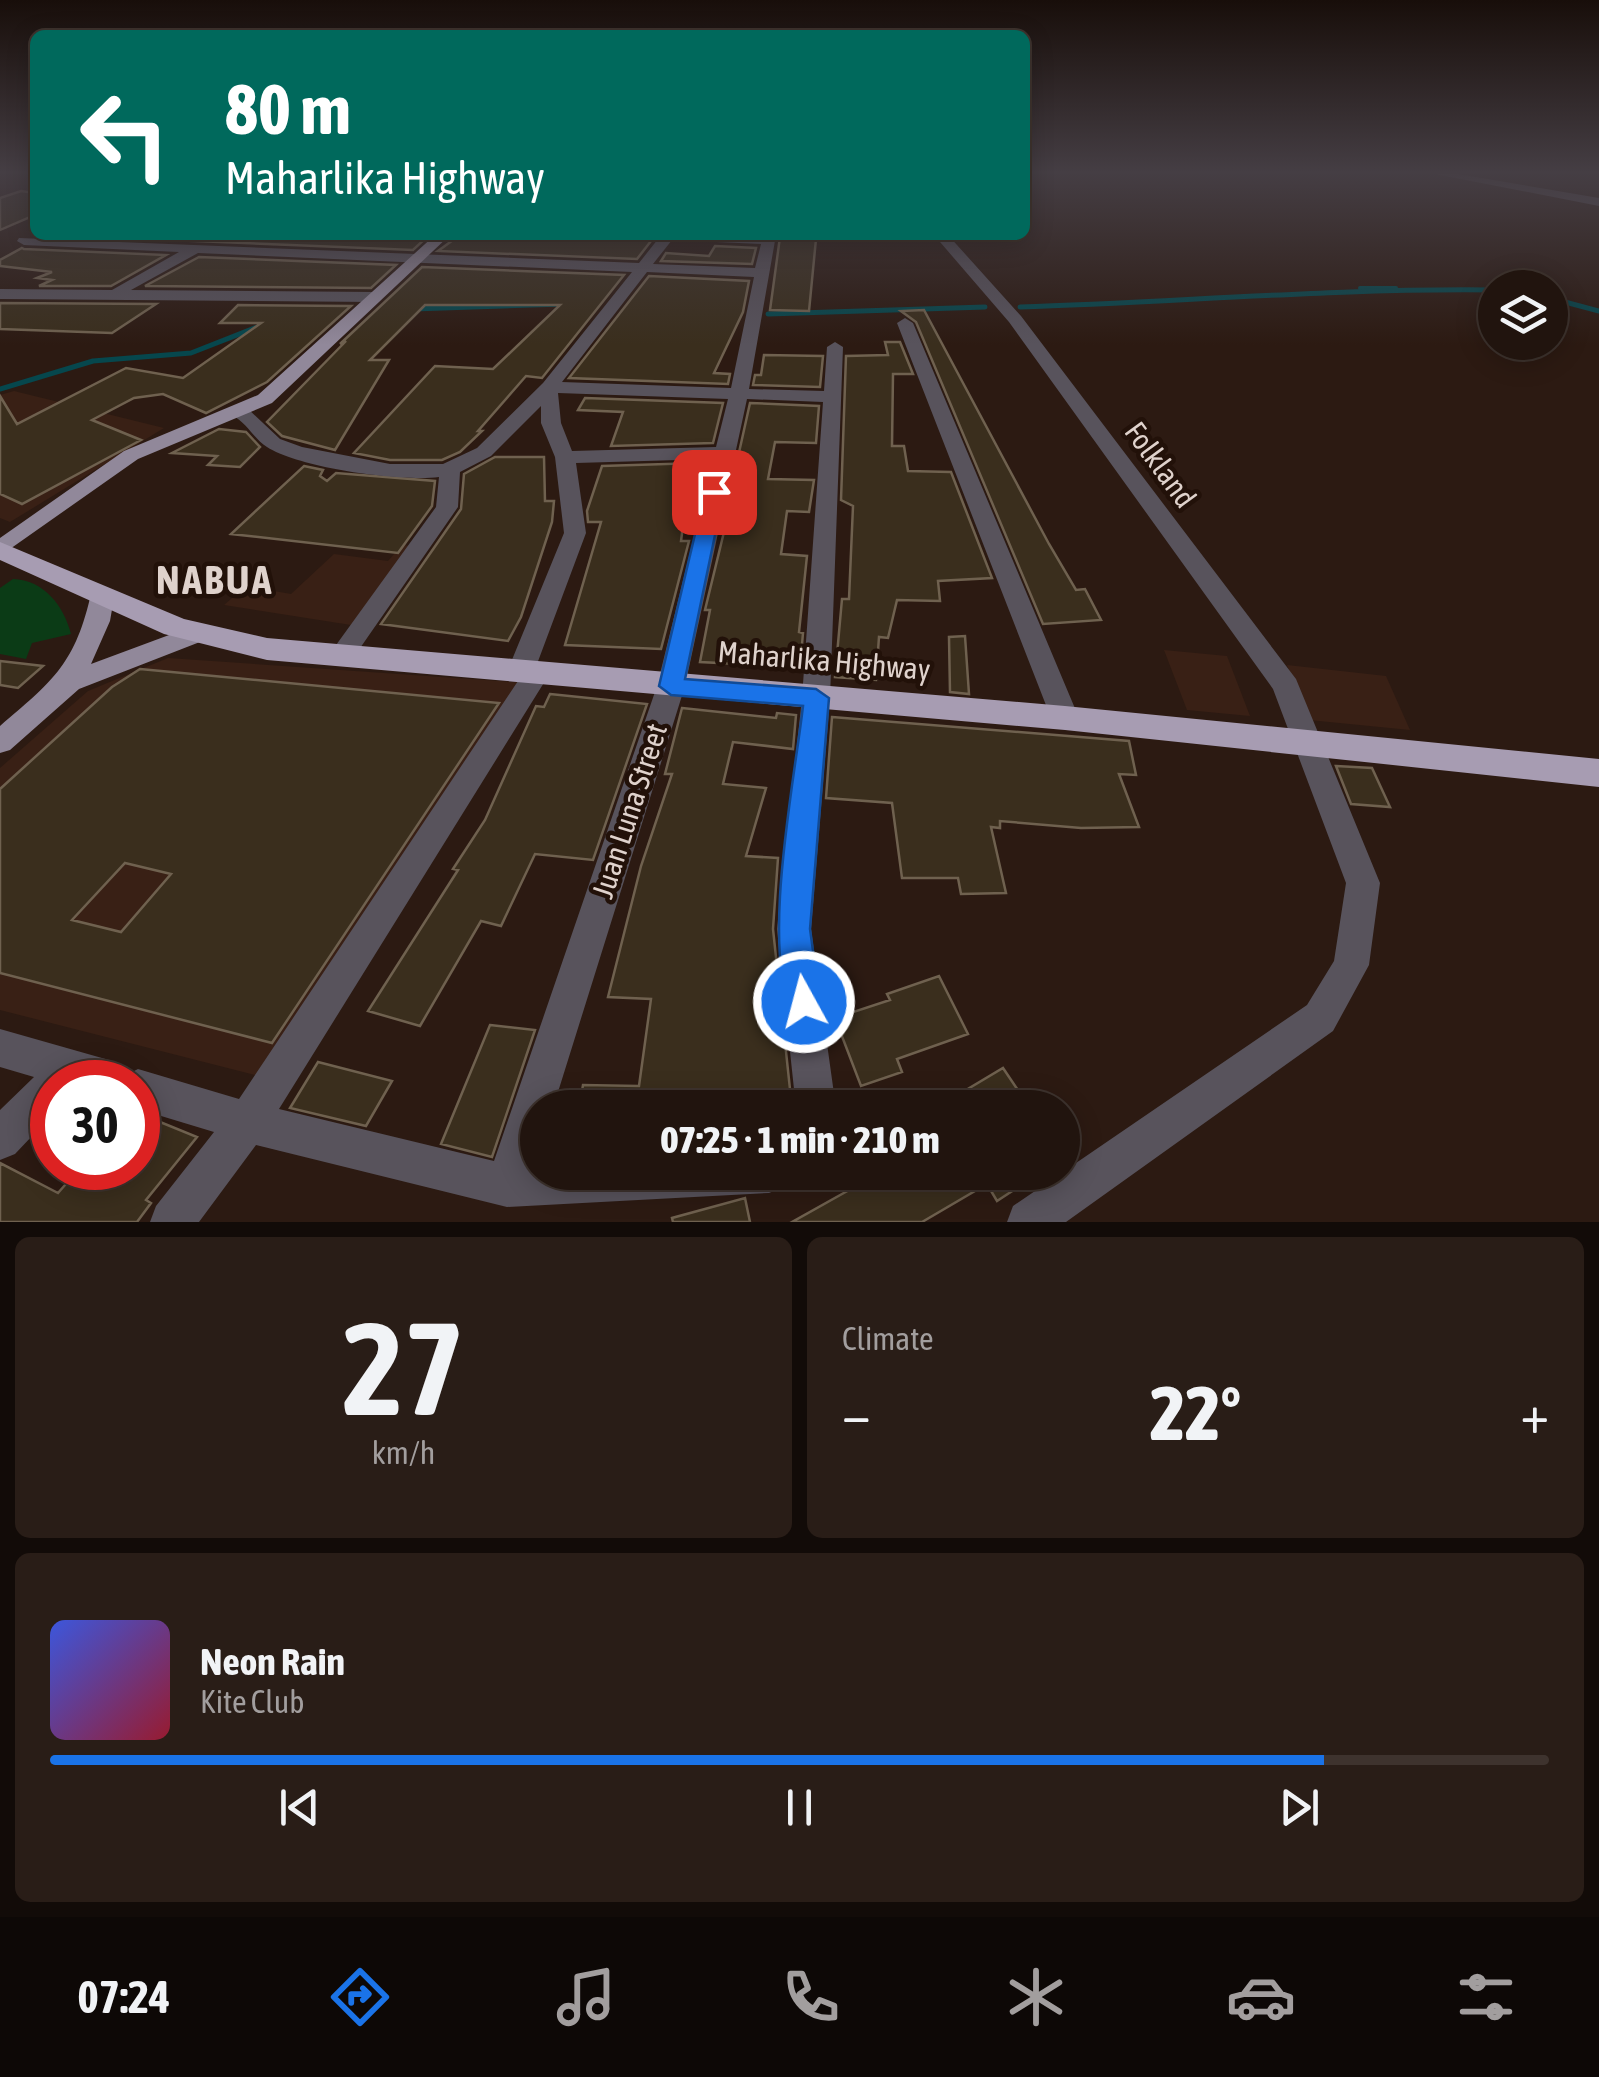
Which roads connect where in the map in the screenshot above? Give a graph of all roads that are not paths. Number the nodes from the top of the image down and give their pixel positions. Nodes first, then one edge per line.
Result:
1 (211, 240) edge
2 (438, 240) edge
3 (666, 240) edge
4 (769, 240) edge
5 (945, 240) edge
6 (24, 241) edge
7 (194, 250) junction
8 (420, 257) junction
9 (646, 267) junction
10 (763, 274) junction
11 (0, 294) edge
12 (114, 294) junction
13 (364, 308) junction
14 (905, 322) dead end
15 (835, 346) dead end
16 (548, 387) junction
17 (739, 393) junction
18 (832, 397) junction
19 (239, 411) junction
20 (723, 452) junction
21 (564, 457) junction
22 (449, 470) junction
23 (0, 549) edge
24 (102, 598) junction
25 (196, 634) junction
26 (340, 658) junction
27 (529, 672) junction
28 (69, 682) junction
29 (671, 686) junction
30 (816, 698) junction
31 (1065, 718) junction
32 (0, 742) edge
33 (1311, 744) junction
34 (1599, 774) edge
35 (0, 1048) edge
36 (30, 1064) edge
37 (814, 1090) edge
38 (160, 1096) edge
39 (30, 1110) edge
40 (248, 1122) junction
41 (0, 1139) edge
42 (520, 1185) edge
43 (507, 1186) junction
44 (172, 1222) edge
45 (1028, 1222) edge

1 - 7 street
2 - 8 main road
3 - 9 street
4 - 10 street, Juan Luna Street
5 - 33 street, Folkland
6 - 7 street
7 - 8 street
7 - 12 street
8 - 9 street
8 - 13 main road
9 - 10 street
9 - 16 street
10 - 17 street, Juan Luna Street
11 - 12 street
12 - 13 street
13 - 19 main road
14 - 31 street
15 - 18 street
16 - 17 street
16 - 21 street
16 - 22 street
17 - 18 street
17 - 20 street, Juan Luna Street
18 - 30 street
19 - 22 street
19 - 23 main road
20 - 21 street
20 - 29 street, Juan Luna Street
21 - 27 street
22 - 26 street
23 - 24 highway, Maharlika Highway
24 - 25 highway, Maharlika Highway
24 - 28 main road
25 - 26 highway, Maharlika Highway
25 - 28 main road
26 - 27 highway, Maharlika Highway
27 - 29 highway, Maharlika Highway
27 - 40 street
28 - 32 main road
29 - 30 highway, Maharlika Highway
29 - 43 street, Juan Luna Street
30 - 31 highway, Maharlika Highway
30 - 37 street
31 - 33 highway, Maharlika Highway
33 - 34 highway, Maharlika Highway
33 - 45 street, Folkland
35 - 36 street
38 - 40 street
39 - 41 street
40 - 43 street
40 - 44 street
42 - 43 street

